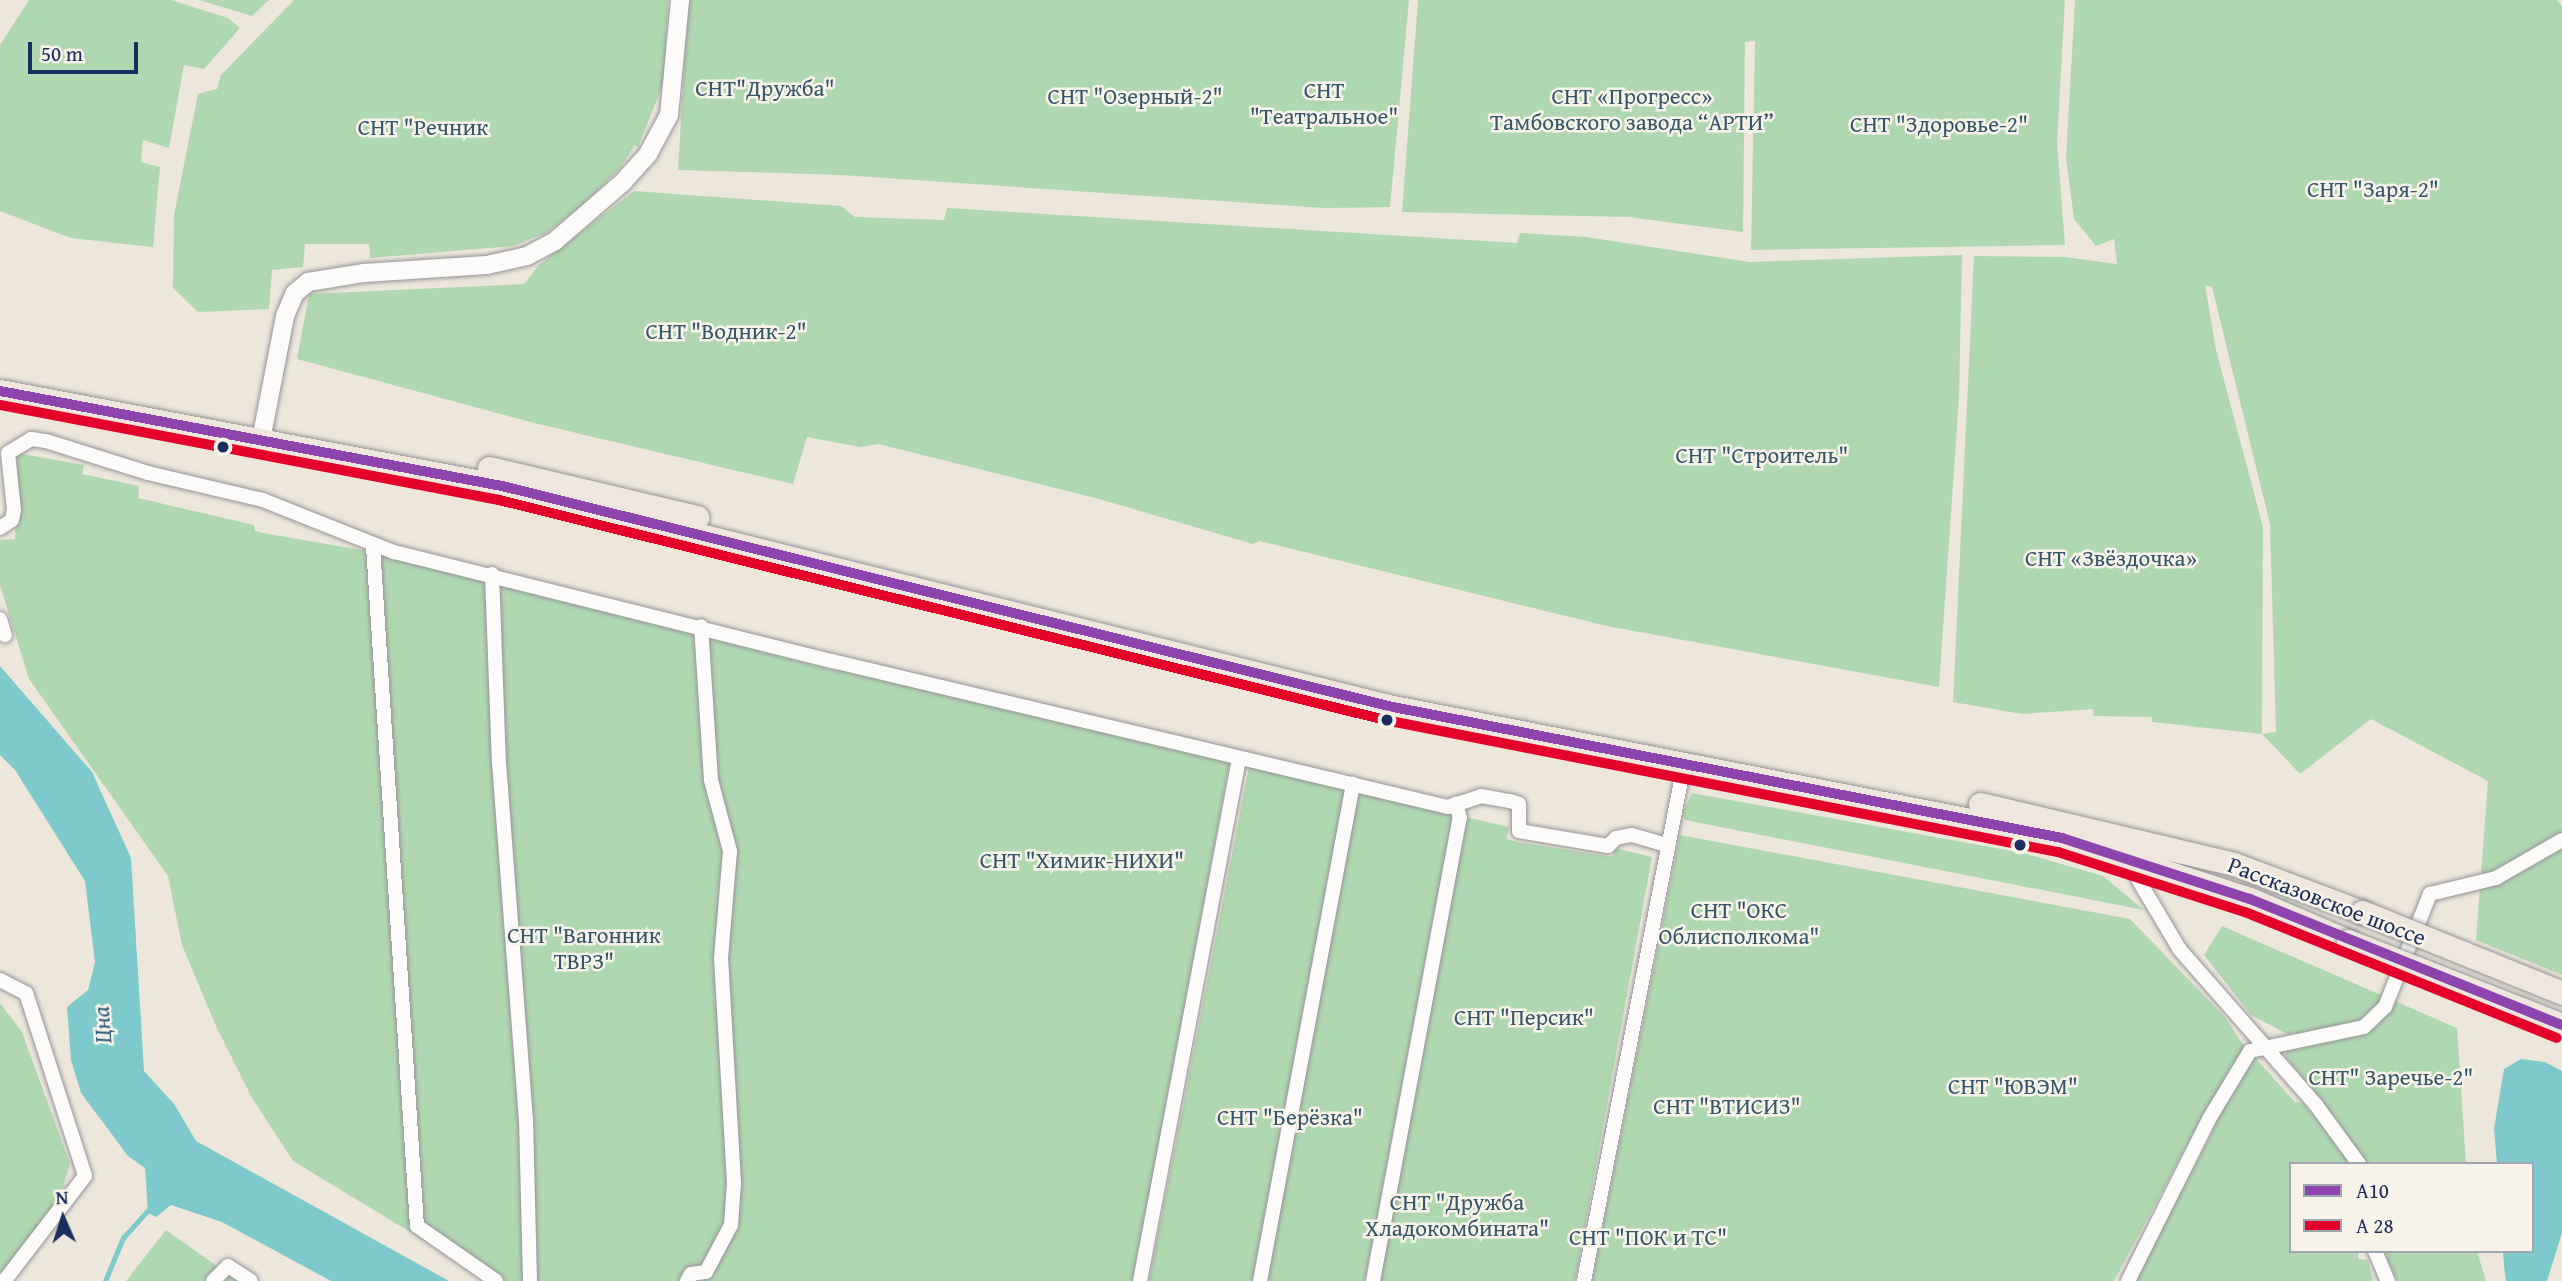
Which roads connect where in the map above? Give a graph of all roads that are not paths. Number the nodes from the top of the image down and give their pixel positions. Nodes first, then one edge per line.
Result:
1 (680, 0) edge
2 (0, 391) edge
3 (271, 442) junction
4 (0, 528) edge
5 (373, 546) junction
6 (492, 574) junction
7 (0, 619) edge
8 (701, 626) junction
9 (5, 635) dead end
10 (1239, 759) junction
11 (1684, 765) junction
12 (1353, 784) junction
13 (1456, 804) junction
14 (2562, 840) edge
15 (1667, 845) junction
16 (2131, 859) junction
17 (0, 980) edge
18 (2562, 993) edge
19 (2562, 1026) edge
20 (2266, 1048) junction
21 (2358, 1162) edge
22 (2376, 1253) edge
23 (4, 1281) edge
24 (213, 1281) edge
25 (251, 1281) edge
26 (496, 1281) edge
27 (530, 1281) edge
28 (687, 1281) edge
29 (1140, 1281) edge
30 (1260, 1281) edge
31 (1373, 1281) edge
32 (1584, 1281) edge
33 (2128, 1281) edge
34 (2388, 1281) edge

1 - 3 street
2 - 3 main road, Рассказовское шоссе
3 - 11 main road, Рассказовское шоссе
3 - 18 main road, Рассказовское шоссе, bridge
4 - 5 street
5 - 6 street
5 - 26 street
6 - 8 street
6 - 27 street
7 - 9 street
8 - 10 street
8 - 28 street
10 - 12 street
10 - 29 street
11 - 15 street
11 - 16 main road, Рассказовское шоссе
12 - 13 street
12 - 30 street
13 - 15 street
13 - 31 street
14 - 20 street
15 - 32 street
16 - 19 main road, Рассказовское шоссе, bridge
16 - 20 street
17 - 23 street
20 - 21 street
20 - 33 street
22 - 34 street
24 - 25 street

